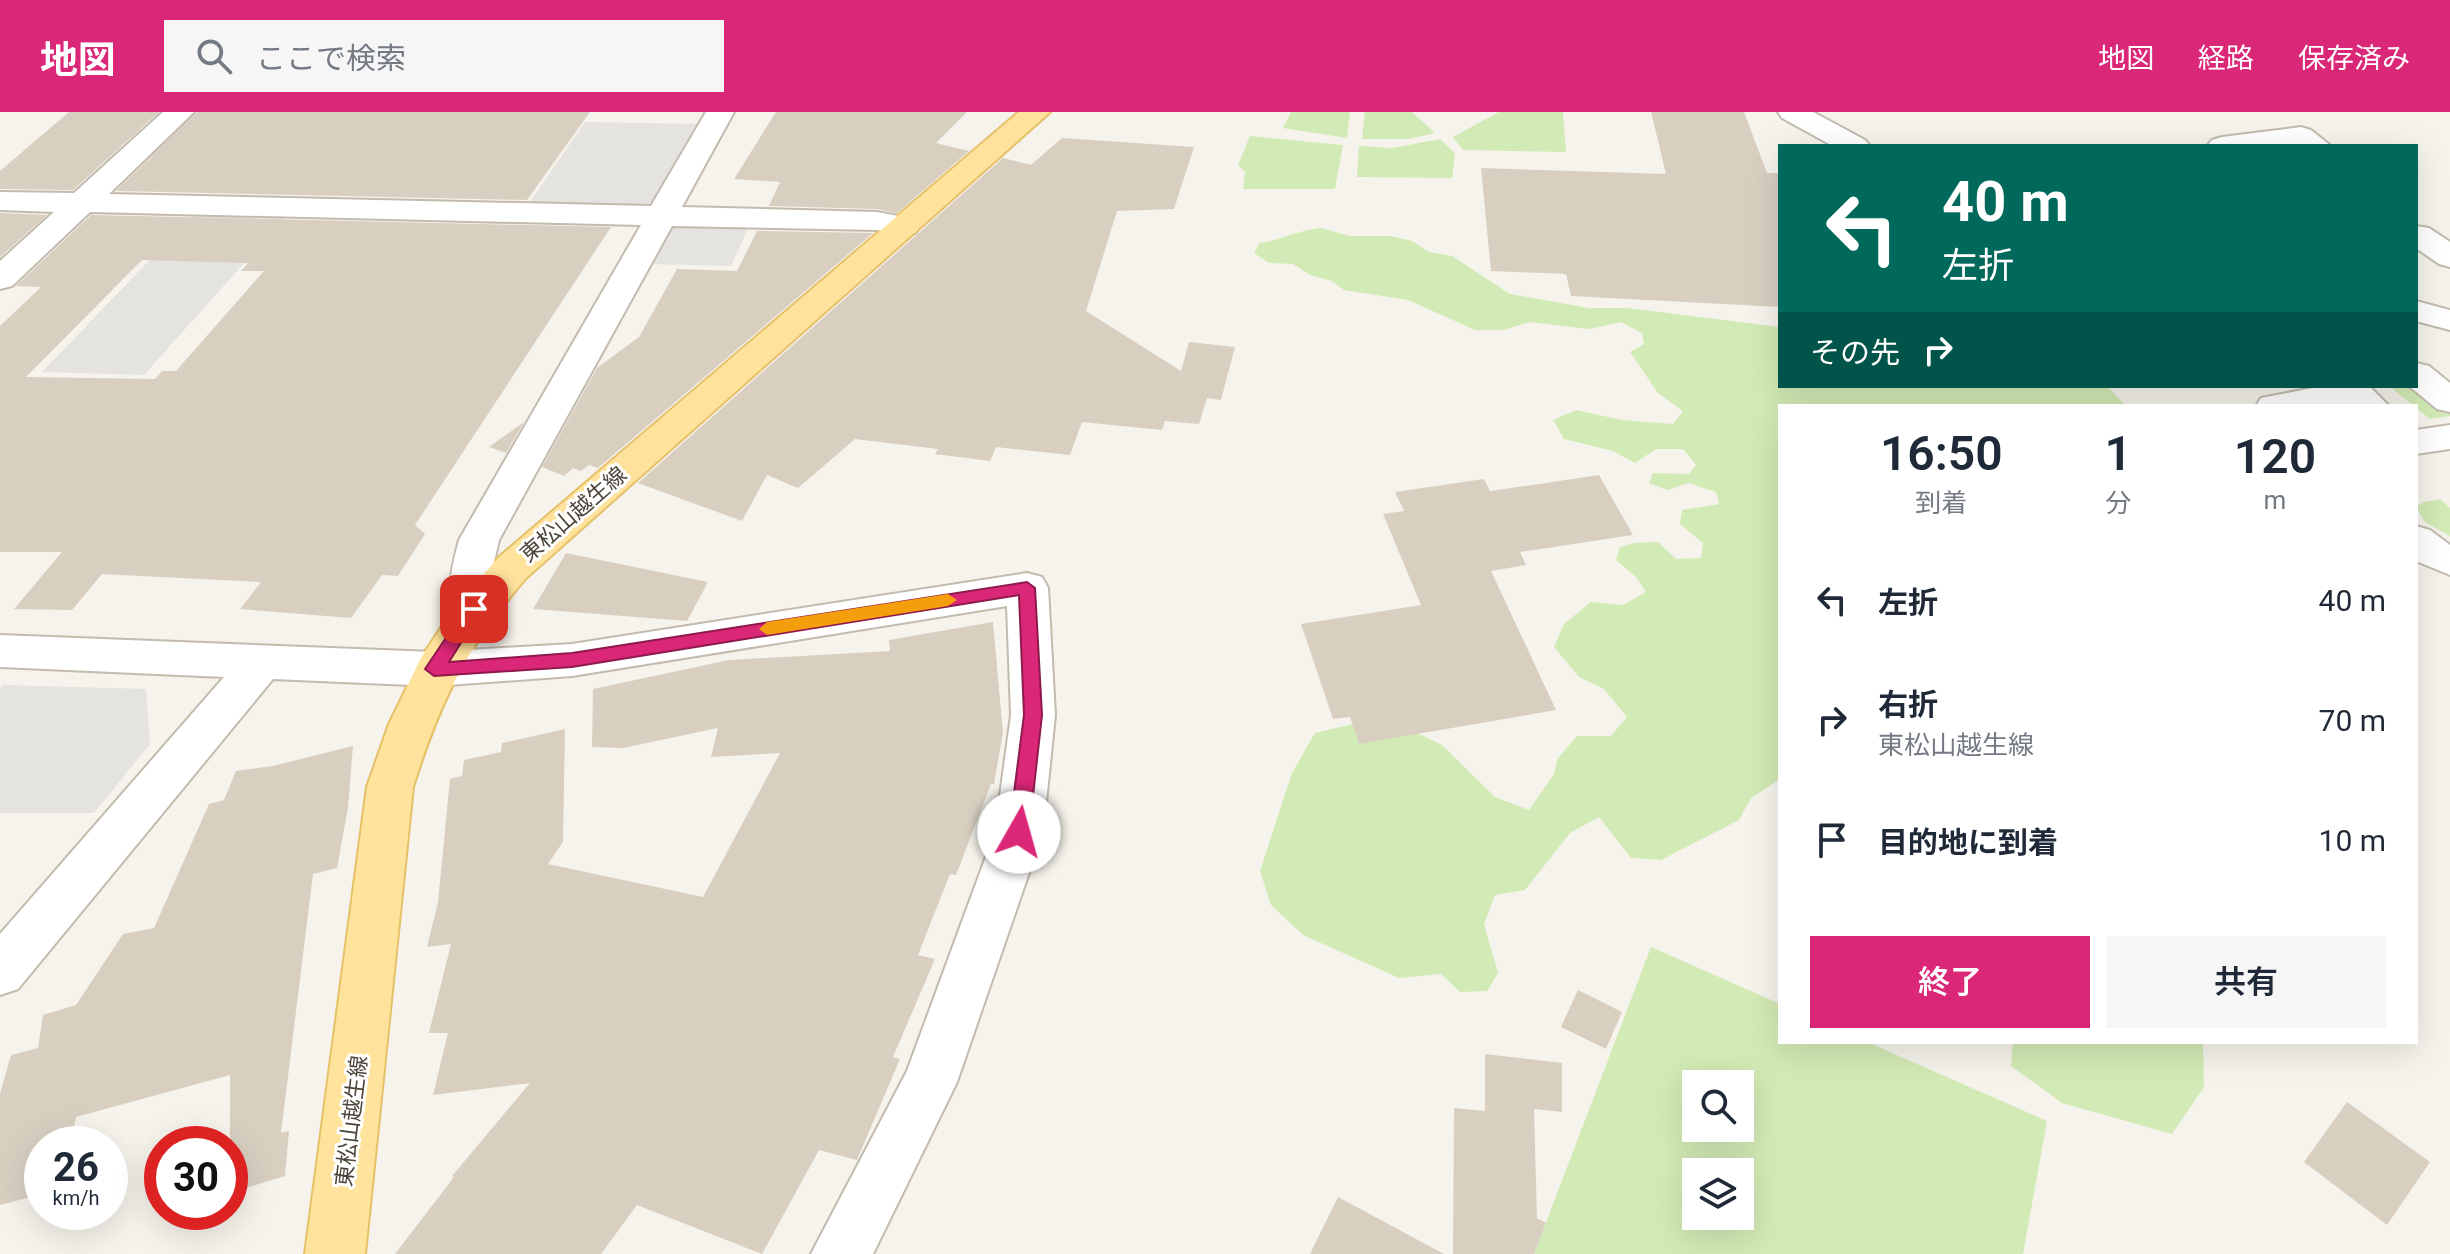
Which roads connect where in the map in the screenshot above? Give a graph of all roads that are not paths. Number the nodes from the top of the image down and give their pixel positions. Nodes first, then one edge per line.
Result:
1 (180, 112) edge
2 (720, 112) edge
3 (1036, 112) edge
4 (1792, 112) edge
5 (1851, 144) edge
6 (2238, 144) edge
7 (2313, 144) edge
8 (0, 201) edge
9 (83, 202) junction
10 (661, 215) junction
11 (904, 226) junction
12 (2426, 233) edge
13 (2450, 258) edge
14 (0, 279) edge
15 (2418, 286) edge
16 (2450, 294) edge
17 (2418, 312) edge
18 (2450, 320) edge
19 (2450, 339) edge
20 (2418, 344) edge
21 (2418, 376) edge
22 (2243, 388) edge
23 (2450, 401) edge
24 (2262, 404) edge
25 (2285, 404) edge
26 (2369, 404) edge
27 (2450, 437) edge
28 (2418, 442) edge
29 (2418, 542) edge
30 (2450, 561) edge
31 (474, 609) junction
32 (0, 651) edge
33 (263, 661) junction
34 (434, 669) junction
35 (0, 972) edge
36 (335, 1254) edge
37 (841, 1254) edge

1 - 9 street
2 - 10 street
3 - 11 main road, 東松山越生線
4 - 5 street
6 - 7 street
8 - 9 street
9 - 10 street
9 - 14 street
10 - 11 street
10 - 31 street
11 - 31 main road, 東松山越生線
12 - 13 street
15 - 16 street
17 - 18 street
19 - 20 street
21 - 23 street
22 - 24 street
25 - 26 street
27 - 28 street
29 - 30 street
31 - 34 main road, 東松山越生線
32 - 33 street
33 - 34 street
33 - 35 street
34 - 36 main road, 東松山越生線
34 - 37 street

